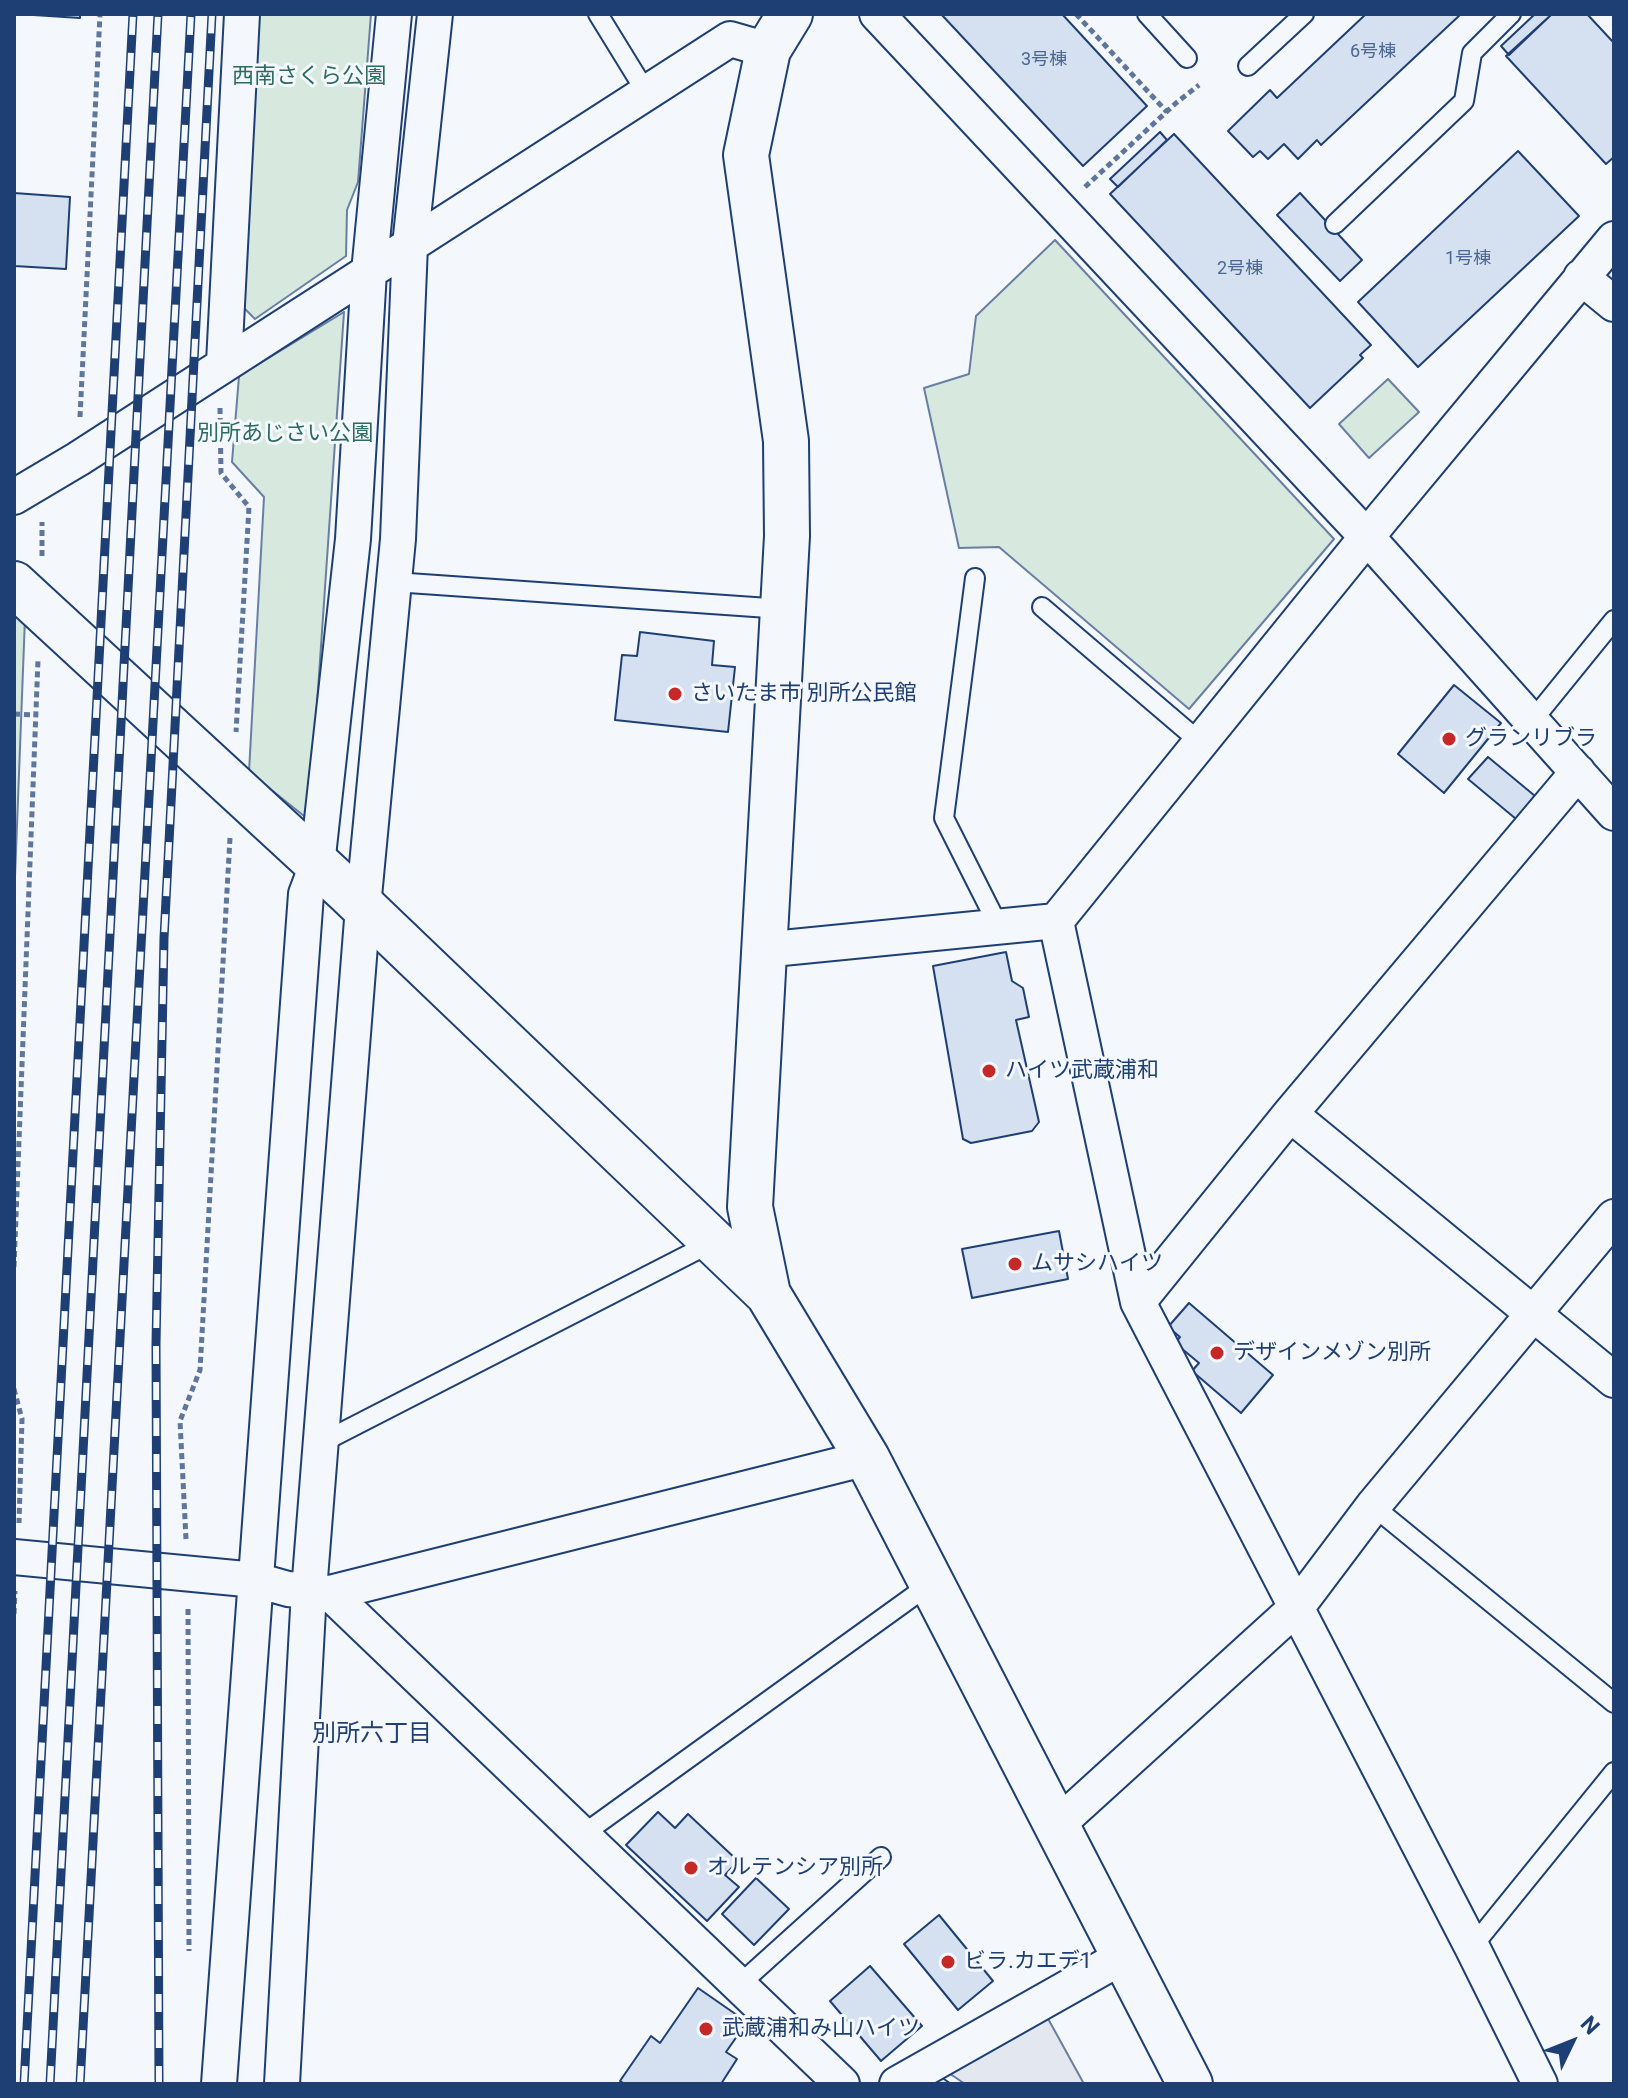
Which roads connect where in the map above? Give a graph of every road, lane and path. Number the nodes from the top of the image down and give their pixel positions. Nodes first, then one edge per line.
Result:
1 (100, 14) edge
2 (242, 14) edge
3 (394, 14) edge
4 (435, 14) edge
5 (598, 14) edge
6 (877, 14) edge
7 (1076, 14) edge
8 (1147, 14) edge
9 (1304, 14) edge
10 (1511, 14) edge
11 (779, 32) edge
12 (1187, 58) dead end
13 (1248, 66) dead end
14 (1200, 85) dead end
15 (646, 92) junction
16 (1167, 112) junction
17 (1075, 196) dead end
18 (1335, 224) dead end
19 (1614, 239) edge
20 (410, 245) junction
21 (369, 272) junction
22 (1581, 277) junction
23 (1614, 304) edge
24 (224, 363) junction
25 (78, 459) junction
26 (28, 489) edge
27 (1367, 537) junction
28 (975, 578) dead end
29 (394, 582) junction
30 (32, 587) edge
31 (1042, 607) dead end
32 (783, 609) junction
33 (1614, 620) edge
34 (14, 714) edge
35 (36, 715) junction
36 (1532, 721) junction
37 (1200, 742) junction
38 (1578, 772) junction
39 (233, 789) junction
40 (1614, 813) edge
41 (317, 865) junction
42 (363, 907) junction
43 (1056, 921) junction
44 (999, 927) junction
45 (762, 950) junction
46 (1290, 1114) junction
47 (1614, 1217) edge
48 (713, 1242) junction
49 (14, 1267) edge
50 (768, 1294) junction
51 (1138, 1302) junction
52 (1533, 1314) junction
53 (1614, 1380) edge
54 (14, 1389) edge
55 (321, 1443) junction
56 (867, 1458) junction
57 (1373, 1506) junction
58 (16, 1557) edge
59 (188, 1574) junction
60 (256, 1580) junction
61 (933, 1582) junction
62 (320, 1592) junction
63 (1297, 1607) junction
64 (14, 1614) edge
65 (1614, 1703) edge
66 (1614, 1772) edge
67 (1056, 1826) junction
68 (582, 1835) junction
69 (881, 1857) dead end
70 (1472, 1947) junction
71 (1122, 1957) junction
72 (189, 1962) dead end
73 (739, 1985) junction
74 (219, 2084) edge
75 (282, 2084) edge
76 (842, 2084) edge
77 (897, 2084) edge
78 (1190, 2084) edge
79 (1540, 2084) edge

1 - 25 path
2 - 24 street
3 - 21 street
4 - 20 street
5 - 15 lane
6 - 27 street
7 - 16 path
8 - 12 lane
9 - 13 lane
10 - 18 lane
11 - 15 street
11 - 32 street
14 - 16 path
15 - 20 street
16 - 17 path
19 - 22 street
20 - 21 street
20 - 29 street
21 - 24 street
21 - 41 street
22 - 23 street
22 - 27 street
24 - 25 street
24 - 39 path
25 - 26 street
26 - 30 path
27 - 36 street
27 - 37 street
28 - 44 lane
29 - 32 lane
29 - 42 street
30 - 35 path
30 - 39 street
31 - 37 lane
32 - 45 street
33 - 36 lane
34 - 35 path
35 - 49 path
36 - 38 street
37 - 43 street
38 - 40 street
38 - 46 street
39 - 41 street
39 - 59 path
41 - 42 street
41 - 60 street
42 - 48 street
42 - 55 street
43 - 44 street
43 - 51 street
44 - 45 street
45 - 50 street
46 - 51 street
46 - 52 street
47 - 52 street
48 - 50 street
48 - 55 lane
50 - 56 street
51 - 63 street
52 - 53 street
52 - 57 street
54 - 58 path
55 - 62 street
56 - 61 street
56 - 62 street
57 - 63 street
57 - 65 lane
58 - 59 street
58 - 64 path
59 - 60 street
59 - 72 path
60 - 62 street
60 - 74 street
61 - 67 street
61 - 68 lane
62 - 68 street
62 - 75 street
63 - 67 street
63 - 70 street
66 - 70 lane
67 - 71 street
68 - 73 street
69 - 73 lane
70 - 79 street
71 - 77 street
71 - 78 street
73 - 76 street

